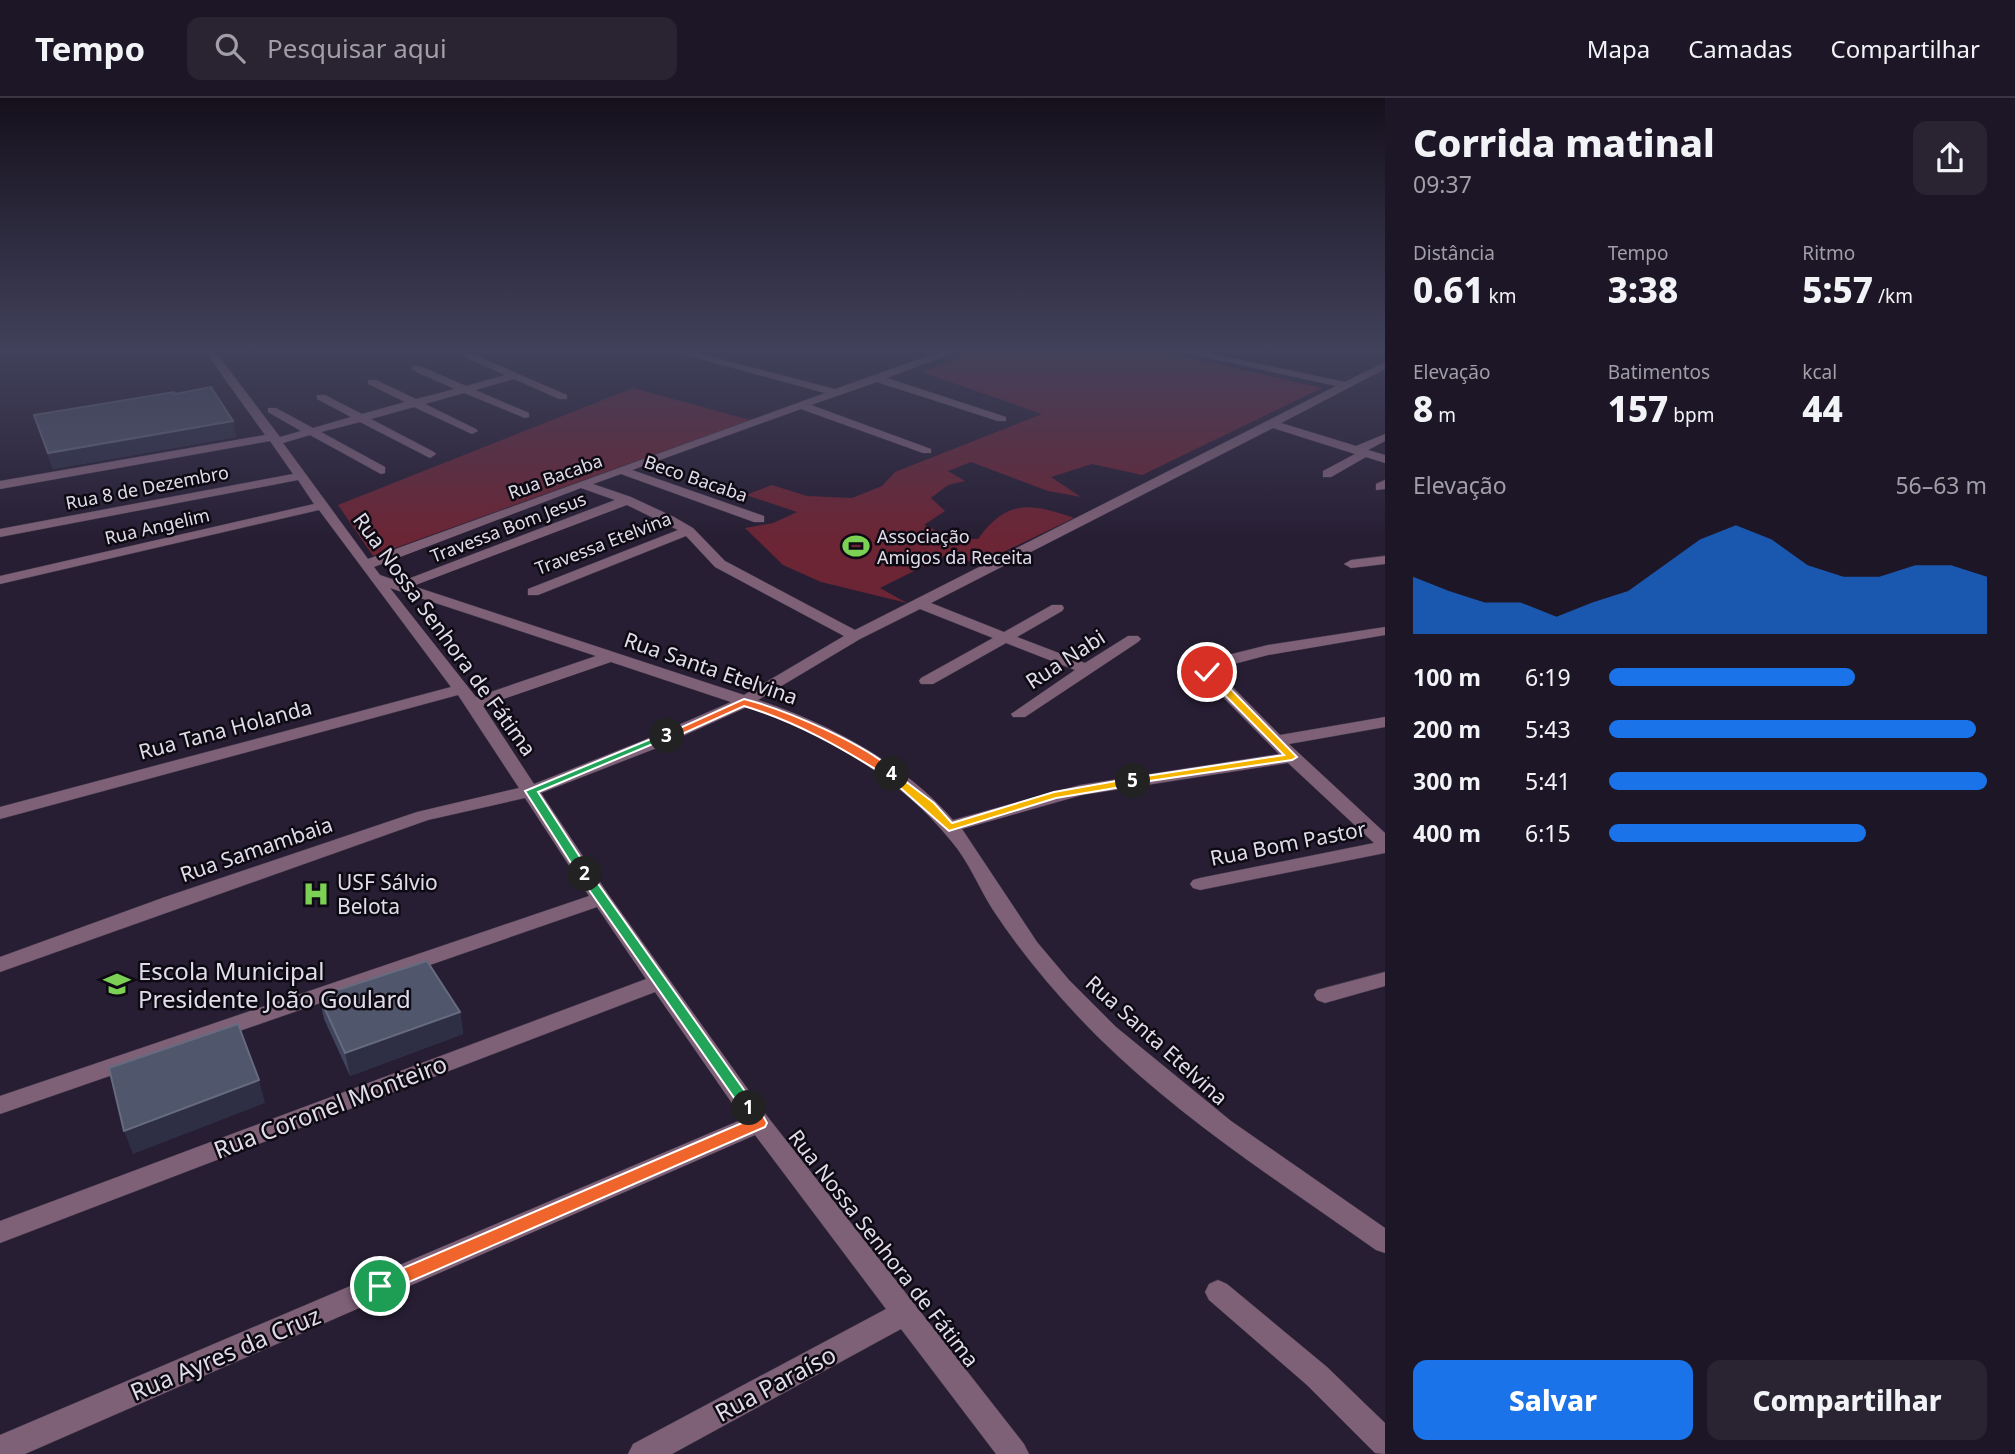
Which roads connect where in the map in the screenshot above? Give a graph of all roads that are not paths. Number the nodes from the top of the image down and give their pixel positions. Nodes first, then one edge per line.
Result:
1 (256, 413) edge
2 (278, 413) edge
3 (353, 413) edge
4 (383, 413) edge
5 (436, 413) edge
6 (521, 413) edge
7 (778, 413) edge
8 (824, 413) edge
9 (984, 413) edge
10 (1294, 413) edge
11 (525, 415) dead end
12 (364, 419) junction
13 (1002, 419) dead end
14 (1272, 425) junction
15 (472, 432) dead end
16 (312, 433) junction
17 (1385, 437) edge
18 (275, 439) junction
19 (927, 451) dead end
20 (1362, 452) junction
21 (430, 454) dead end
22 (1385, 459) edge
23 (381, 470) dead end
24 (622, 470) junction
25 (1327, 474) dead end
26 (301, 475) junction
27 (581, 484) junction
28 (0, 485) edge
29 (627, 500) junction
30 (321, 506) junction
31 (759, 519) dead end
32 (688, 531) junction
33 (0, 533) edge
34 (1385, 560) edge
35 (1351, 564) dead end
36 (370, 572) junction
37 (0, 580) edge
38 (401, 586) junction
39 (533, 592) dead end
40 (920, 604) junction
41 (1057, 607) dead end
42 (1385, 631) edge
43 (855, 636) junction
44 (1003, 637) junction
45 (1133, 639) dead end
46 (609, 657) junction
47 (1088, 670) junction
48 (927, 681) dead end
49 (467, 697) junction
50 (744, 702) junction
51 (1019, 714) dead end
52 (1385, 722) edge
53 (1277, 741) junction
54 (1292, 757) junction
55 (531, 791) junction
56 (0, 813) edge
57 (949, 827) junction
58 (1382, 838) edge
59 (1200, 884) dead end
60 (601, 899) junction
61 (0, 965) edge
62 (1385, 979) edge
63 (661, 981) junction
64 (1325, 995) dead end
65 (0, 1105) edge
66 (759, 1123) junction
67 (0, 1232) edge
68 (1385, 1242) edge
69 (1218, 1292) dead end
70 (906, 1312) junction
71 (1385, 1443) edge
72 (0, 1450) edge
73 (643, 1454) edge
74 (1014, 1454) edge

1 - 18 street, Rua Nossa Senhora de Fátima
2 - 16 street
3 - 12 street
4 - 12 street
5 - 15 street
6 - 11 street
7 - 24 street, Rua Bacaba
8 - 19 street
9 - 13 street
10 - 14 street, Rua Samambaia
12 - 16 street
12 - 21 street
14 - 20 street
14 - 40 street, Rua Samambaia
16 - 18 street
16 - 23 street
17 - 20 street
18 - 26 street, Rua Nossa Senhora de Fátima
18 - 28 street
20 - 22 street
20 - 25 street
24 - 27 street, Rua Bacaba
24 - 31 street, Beco Bacaba
26 - 30 street, Rua Nossa Senhora de Fátima
26 - 33 street, Rua 8 de Dezembro
27 - 29 street
27 - 36 street, Rua Bacaba
29 - 32 street
29 - 38 street, Travessa Bom Jesus
30 - 36 street, Rua Nossa Senhora de Fátima
30 - 37 street, Rua Angelim
32 - 39 street, Travessa Etelvina
32 - 43 street
34 - 35 street
36 - 38 street, Rua Santa Etelvina
36 - 49 street, Rua Nossa Senhora de Fátima
38 - 46 street, Rua Santa Etelvina
40 - 43 street, Rua Samambaia
40 - 44 street
41 - 44 street
42 - 53 street
43 - 50 street, Rua Samambaia
44 - 47 street
44 - 48 street
45 - 47 street, Rua Nabi
46 - 49 street, Rua Tana Holanda
46 - 50 street, Rua Santa Etelvina
47 - 51 street, Rua Nabi
49 - 55 street, Rua Nossa Senhora de Fátima
49 - 56 street, Rua Tana Holanda
50 - 55 street, Rua Samambaia
50 - 57 street, Rua Santa Etelvina
52 - 53 street
53 - 54 street
54 - 57 street
54 - 58 street
55 - 60 street, Rua Nossa Senhora de Fátima
55 - 61 street, Rua Samambaia
57 - 68 street, Rua Santa Etelvina
58 - 59 street, Rua Bom Pastor
60 - 63 street, Rua Nossa Senhora de Fátima
60 - 65 street
62 - 64 street
63 - 66 street, Rua Nossa Senhora de Fátima
63 - 67 street, Rua Coronel Monteiro
66 - 70 street, Rua Nossa Senhora de Fátima
66 - 72 street, Rua Ayres da Cruz
69 - 71 street
70 - 73 street, Rua Paraíso
70 - 74 street, Rua Nossa Senhora de Fátima

